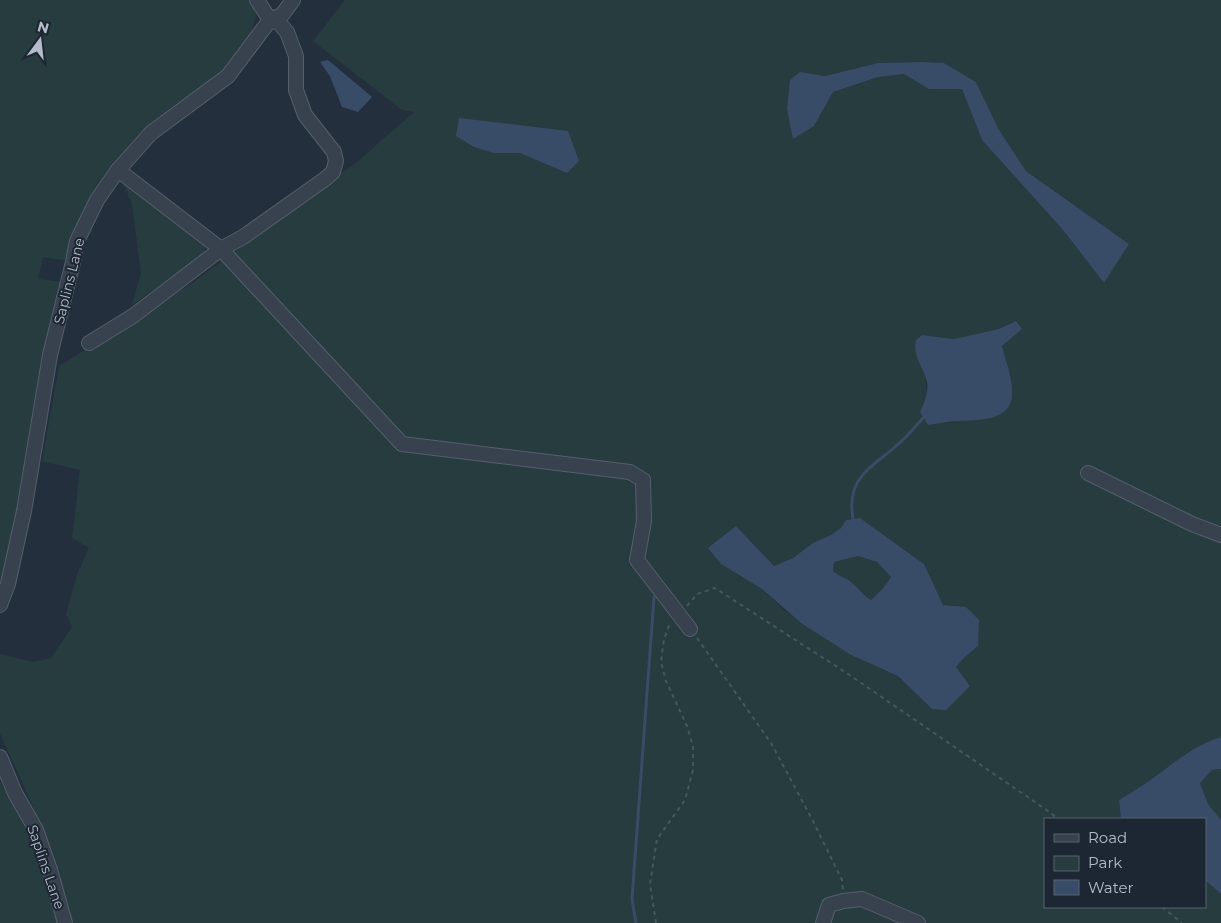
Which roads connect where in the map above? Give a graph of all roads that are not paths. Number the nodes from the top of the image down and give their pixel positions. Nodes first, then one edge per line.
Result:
1 (257, 0) edge
2 (293, 0) edge
3 (270, 20) junction
4 (118, 170) junction
5 (221, 249) junction
6 (89, 343) dead end
7 (1088, 473) dead end
8 (1221, 535) edge
9 (0, 605) edge
10 (690, 629) road end
11 (0, 758) edge
12 (65, 923) edge
13 (823, 923) edge
14 (918, 923) edge

1 - 3 lane
2 - 3 lane, Saplins Lane
3 - 4 lane, Saplins Lane
3 - 5 lane
4 - 5 lane
4 - 9 lane, Saplins Lane
5 - 6 lane
5 - 10 lane
7 - 8 lane
11 - 12 lane, Saplins Lane
13 - 14 lane

